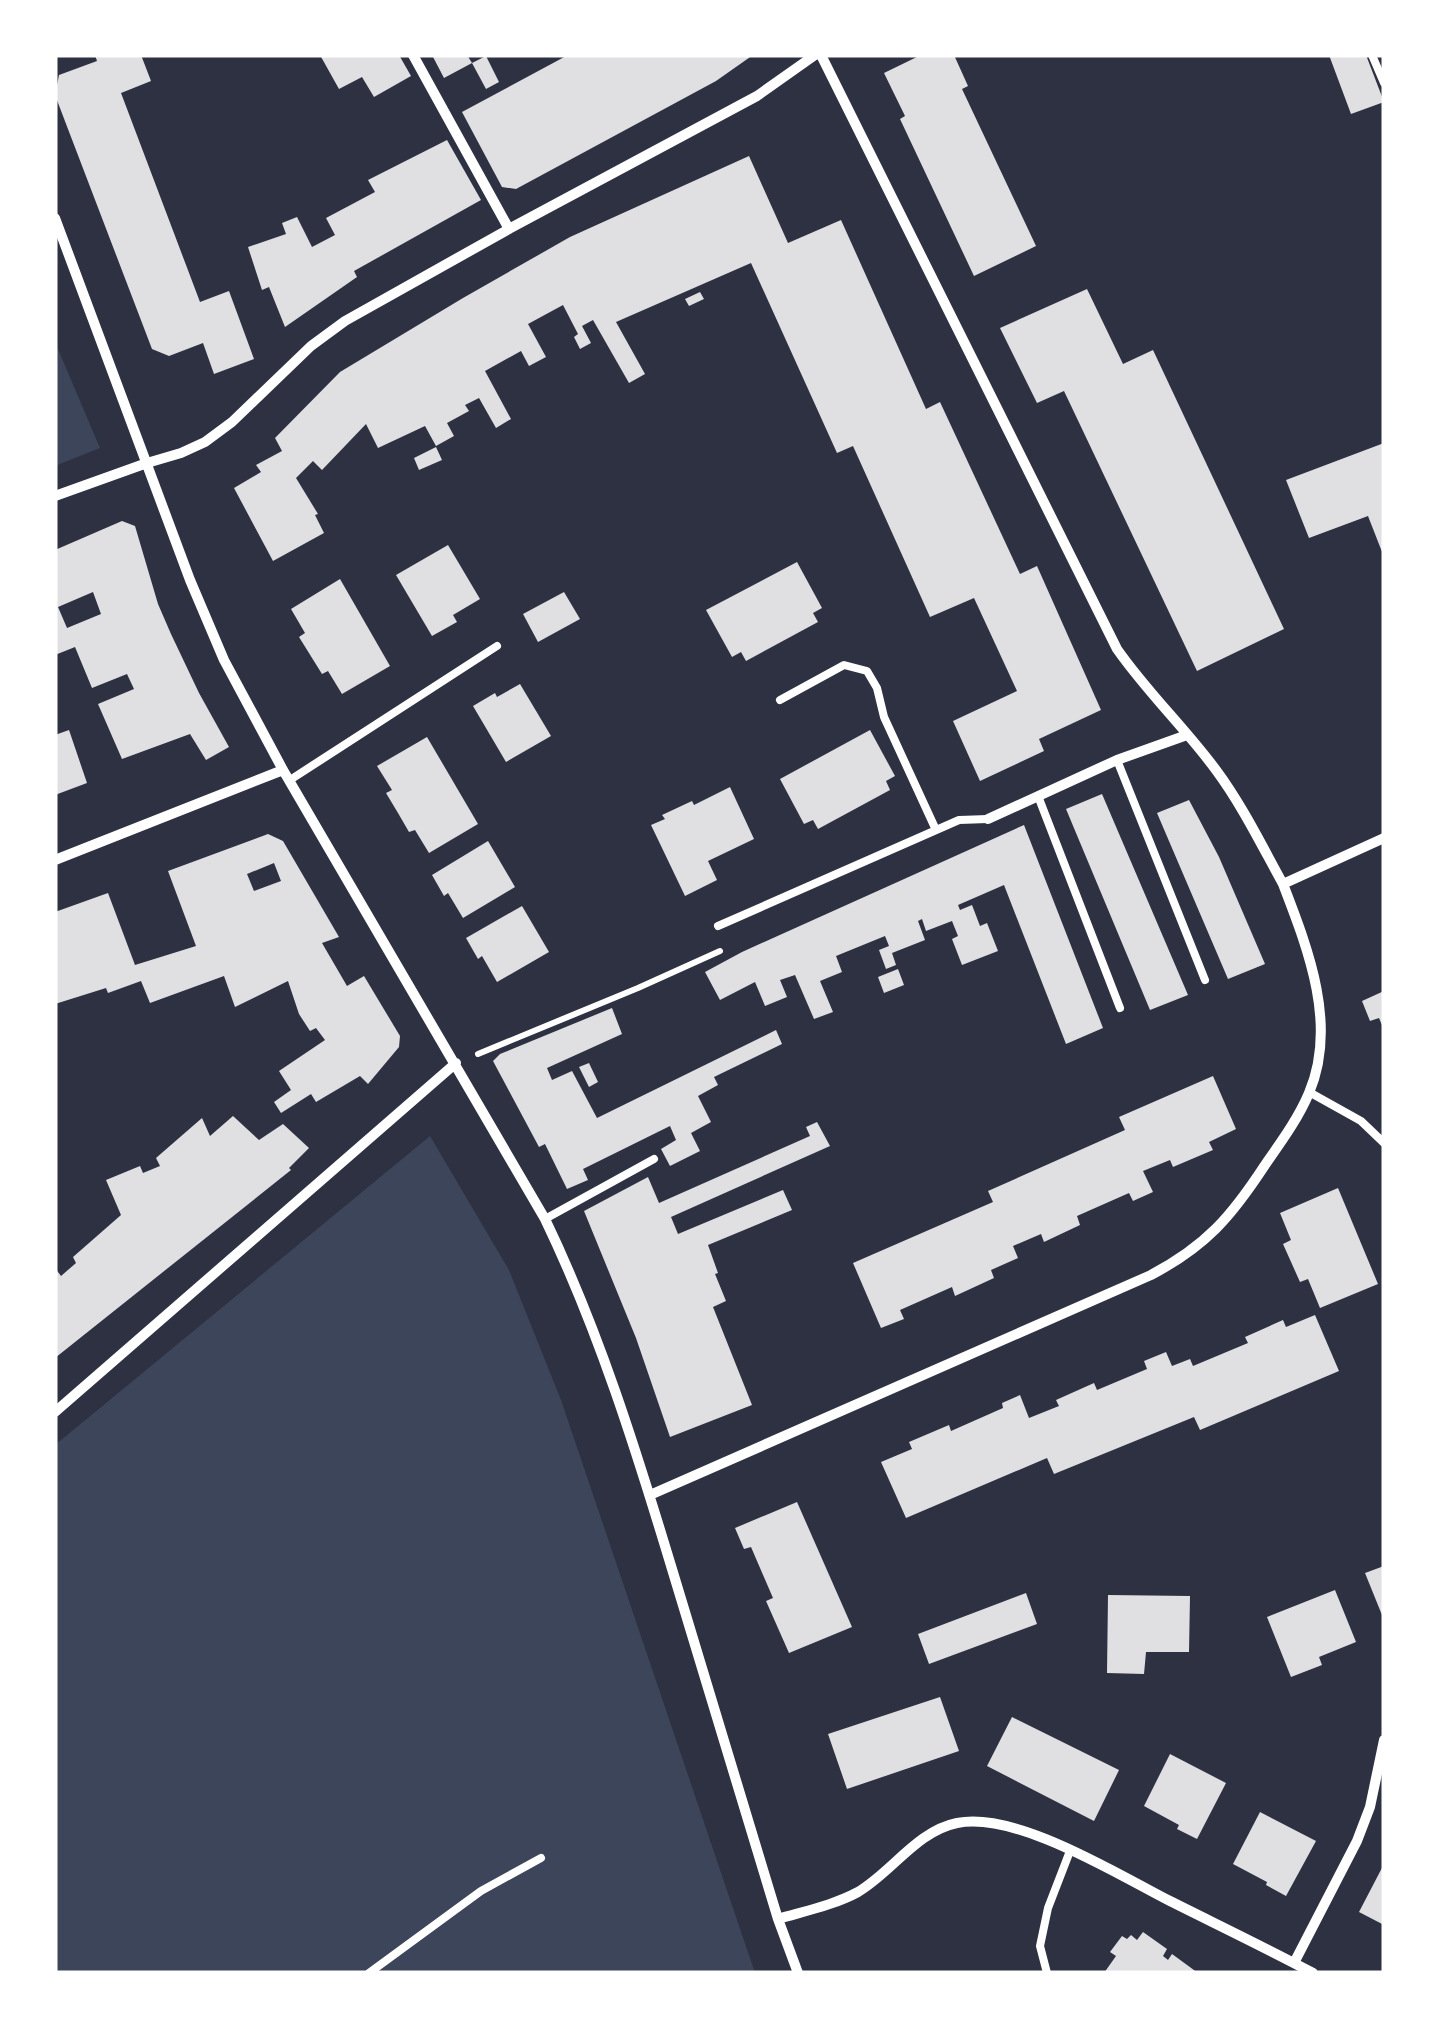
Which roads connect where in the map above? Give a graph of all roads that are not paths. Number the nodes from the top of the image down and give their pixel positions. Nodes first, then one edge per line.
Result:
1 (413, 55) edge
2 (818, 55) edge
3 (1372, 55) edge
4 (1384, 83) edge
5 (55, 218) edge
6 (508, 229) junction
7 (147, 463) junction
8 (55, 496) edge
9 (497, 646) dead end
10 (780, 700) dead end
11 (1187, 735) junction
12 (1117, 760) junction
13 (286, 775) junction
14 (1038, 796) junction
15 (988, 818) joint
16 (936, 830) junction
17 (1384, 838) edge
18 (55, 860) edge
19 (1284, 884) junction
20 (718, 926) dead end
21 (1205, 980) dead end
22 (1120, 1008) dead end
23 (456, 1063) junction
24 (1309, 1092) junction
25 (1384, 1143) edge
26 (654, 1159) dead end
27 (545, 1218) junction
28 (55, 1412) edge
29 (650, 1495) junction
30 (1384, 1740) edge
31 (1070, 1851) junction
32 (541, 1858) dead end
33 (778, 1919) junction
34 (1294, 1963) junction
35 (368, 1973) edge
36 (798, 1973) edge
37 (1048, 1973) edge
38 (1313, 1973) edge

1 - 6 street
2 - 6 street
2 - 11 street
3 - 4 lane
5 - 7 street
6 - 7 street
7 - 8 street
7 - 13 street
9 - 13 lane
10 - 16 lane
11 - 12 street
11 - 19 street
12 - 14 street
12 - 21 lane
13 - 18 street
13 - 23 street
14 - 15 street
14 - 22 lane
15 - 16 lane
16 - 20 lane
17 - 19 street
19 - 24 street
23 - 27 street
23 - 28 street
24 - 25 lane
24 - 29 street
26 - 27 lane
27 - 29 street
29 - 33 street
30 - 34 street
31 - 33 street
31 - 34 street
31 - 37 lane
32 - 35 lane
33 - 36 street
34 - 38 street

